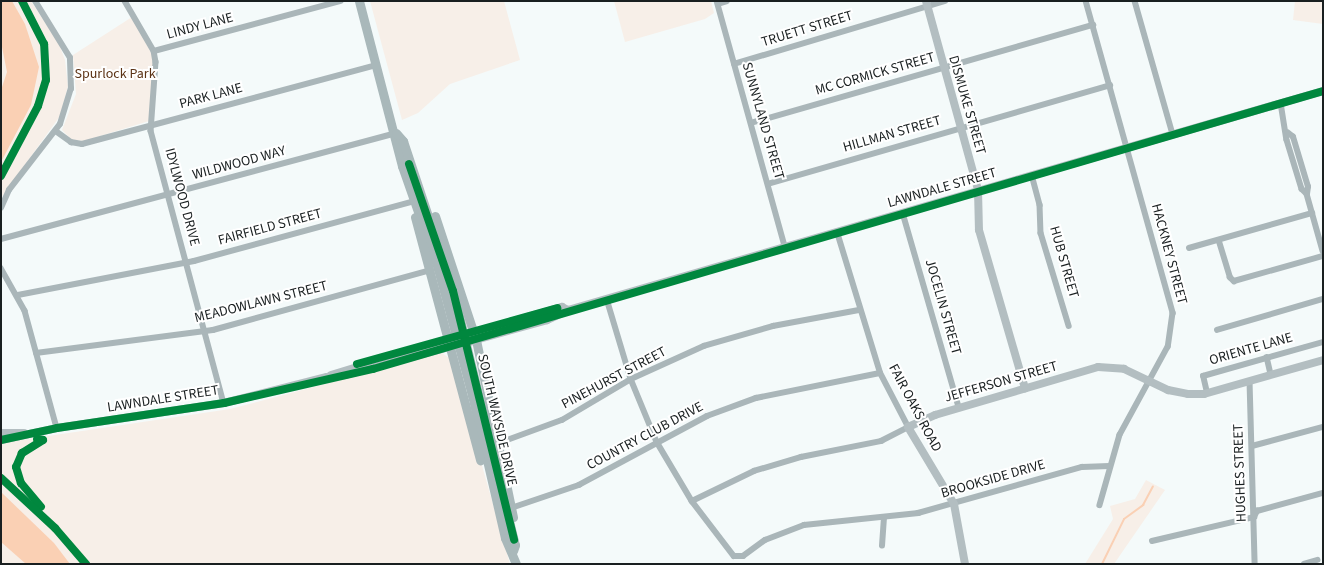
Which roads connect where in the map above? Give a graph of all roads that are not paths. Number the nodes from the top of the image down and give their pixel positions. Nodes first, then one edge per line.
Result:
1 (35, 1) edge
2 (125, 1) edge
3 (340, 1) edge
4 (359, 1) edge
5 (727, 1) edge
6 (945, 1) edge
7 (1086, 1) edge
8 (1135, 1) edge
9 (717, 3) edge
10 (926, 4) edge
11 (1093, 25) junction
12 (154, 51) junction
13 (734, 64) junction
14 (376, 65) junction
15 (943, 68) junction
16 (1110, 85) junction
17 (1323, 91) edge
18 (1281, 103) junction
19 (751, 123) junction
20 (152, 126) junction
21 (960, 128) junction
22 (56, 131) junction
23 (396, 134) junction
24 (1173, 134) junction
25 (1127, 148) junction
26 (406, 165) junction
27 (1032, 175) junction
28 (768, 184) junction
29 (978, 190) junction
30 (168, 194) junction
31 (411, 202) junction
32 (1, 208) edge
33 (903, 213) junction
34 (1312, 213) junction
35 (837, 232) junction
36 (1, 239) edge
37 (1219, 240) junction
38 (785, 246) junction
39 (1189, 248) dead end
40 (1323, 251) edge
41 (1323, 256) edge
42 (187, 263) junction
43 (1, 268) edge
44 (431, 270) junction
45 (18, 295) junction
46 (607, 299) junction
47 (1323, 299) edge
48 (859, 310) junction
49 (1069, 326) dead end
50 (1217, 330) dead end
51 (206, 331) junction
52 (473, 337) junction
53 (452, 342) junction
54 (1323, 342) edge
55 (36, 353) junction
56 (1268, 357) junction
57 (370, 360) junction
58 (1323, 360) edge
59 (372, 369) junction
60 (880, 373) junction
61 (1270, 375) junction
62 (327, 377) junction
63 (631, 380) junction
64 (1149, 381) junction
65 (1250, 381) junction
66 (1025, 388) junction
67 (1207, 393) junction
68 (224, 403) junction
69 (959, 407) junction
70 (908, 427) junction
71 (1323, 427) edge
72 (57, 428) junction
73 (1, 433) edge
74 (26, 433) junction
75 (1, 440) edge
76 (657, 442) junction
77 (499, 443) junction
78 (1252, 446) junction
79 (1109, 466) junction
80 (1323, 493) edge
81 (692, 501) junction
82 (954, 504) junction
83 (1100, 505) dead end
84 (511, 508) junction
85 (1254, 517) junction
86 (884, 518) junction
87 (509, 539) junction
88 (1152, 541) dead end
89 (882, 546) dead end
90 (1317, 560) dead end
91 (516, 564) edge
92 (965, 564) edge
93 (1255, 564) edge
94 (1304, 564) edge

1 - 22 street
2 - 12 street, IDYLWOOD DRIVE
3 - 12 street, LINDY LANE
4 - 14 main road, SOUTH WAYSIDE DRIVE
5 - 9 street
6 - 10 street, TRUETT STREET
7 - 11 street, HACKNEY STREET
8 - 24 street
9 - 13 street, SUNNYLAND STREET
10 - 13 street, TRUETT STREET
10 - 15 main road, DISMUKE STREET
11 - 15 street, MC CORMICK STREET
11 - 16 street, HACKNEY STREET
12 - 20 street, IDYLWOOD DRIVE
13 - 19 street, SUNNYLAND STREET
14 - 20 street, PARK LANE
14 - 23 main road, SOUTH WAYSIDE DRIVE
15 - 19 street, MC CORMICK STREET
15 - 21 main road, DISMUKE STREET
16 - 21 street, HILLMAN STREET
16 - 25 street, HACKNEY STREET
17 - 18 main road, LAWNDALE STREET
18 - 24 main road, LAWNDALE STREET
18 - 34 street
19 - 28 street, SUNNYLAND STREET
20 - 22 street, PARK LANE
20 - 30 street, IDYLWOOD DRIVE
21 - 28 street, HILLMAN STREET
21 - 29 main road, DISMUKE STREET
22 - 32 street
23 - 26 main road, SOUTH WAYSIDE DRIVE
23 - 30 street, WILDWOOD WAY
24 - 25 main road, LAWNDALE STREET
25 - 27 main road, LAWNDALE STREET
25 - 64 street, HACKNEY STREET
26 - 31 main road
26 - 52 main road
26 - 87 main road, SOUTH WAYSIDE DRIVE
27 - 29 main road, LAWNDALE STREET
27 - 49 street, HUB STREET
28 - 38 street, SUNNYLAND STREET
29 - 33 main road, LAWNDALE STREET
29 - 66 main road, DISMUKE STREET
30 - 36 street, WILDWOOD WAY
30 - 42 street, IDYLWOOD DRIVE
31 - 42 street, FAIRFIELD STREET
31 - 44 main road
33 - 35 main road, LAWNDALE STREET
33 - 69 street, JOCELIN STREET
34 - 37 street
34 - 40 street
35 - 38 main road, LAWNDALE STREET
35 - 48 street, FAIR OAKS ROAD
37 - 39 street
37 - 41 street
38 - 46 main road, LAWNDALE STREET
42 - 45 street, FAIRFIELD STREET
42 - 51 street, IDYLWOOD DRIVE
43 - 45 street
44 - 51 street, MEADOWLAWN STREET
44 - 53 main road
45 - 55 street
46 - 52 main road, LAWNDALE STREET
46 - 63 street
47 - 50 street
48 - 60 street, FAIR OAKS ROAD
48 - 63 street, PINEHURST STREET
51 - 55 street, MEADOWLAWN STREET
51 - 68 street, IDYLWOOD DRIVE
52 - 53 main road, LAWNDALE STREET, bridge
52 - 77 main road
53 - 57 main road, LAWNDALE STREET
53 - 59 main road, LAWNDALE STREET
53 - 87 main road
54 - 56 street, ORIENTE LANE
55 - 72 street
56 - 61 street
56 - 67 street, ORIENTE LANE
57 - 59 main road
57 - 62 main road, LAWNDALE STREET
58 - 61 main road, JEFFERSON STREET
59 - 62 main road, LAWNDALE STREET
60 - 70 street, FAIR OAKS ROAD
60 - 76 street, COUNTRY CLUB DRIVE
61 - 65 main road, JEFFERSON STREET
62 - 68 main road, LAWNDALE STREET
63 - 76 street
63 - 77 street, PINEHURST STREET
64 - 66 main road, JEFFERSON STREET
64 - 67 main road, JEFFERSON STREET
64 - 79 street, HACKNEY STREET
65 - 67 main road, JEFFERSON STREET
65 - 78 street, HUGHES STREET
66 - 69 main road, JEFFERSON STREET
68 - 72 main road, LAWNDALE STREET
69 - 70 main road, JEFFERSON STREET
70 - 81 street, JEFFERSON STREET
70 - 82 main road, FAIR OAKS ROAD
71 - 78 street
72 - 74 main road, LAWNDALE STREET
73 - 74 main road, LAWNDALE STREET
74 - 75 main road, LAWNDALE STREET
76 - 81 street
76 - 84 street, COUNTRY CLUB DRIVE
77 - 84 main road
78 - 85 street, HUGHES STREET
79 - 82 street, BROOKSIDE DRIVE
79 - 83 street, HACKNEY STREET
80 - 85 street
81 - 86 street, BROOKSIDE DRIVE
82 - 86 street, BROOKSIDE DRIVE
82 - 92 main road, FAIR OAKS ROAD
84 - 87 main road
85 - 88 street
85 - 93 street, HUGHES STREET
86 - 89 street
87 - 91 main road, SOUTH WAYSIDE DRIVE
90 - 94 street

